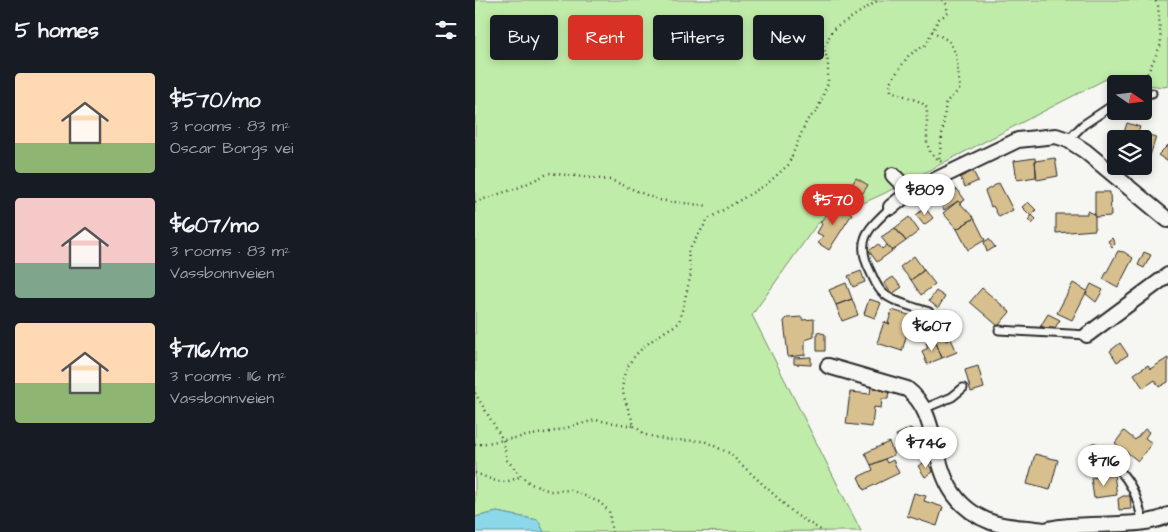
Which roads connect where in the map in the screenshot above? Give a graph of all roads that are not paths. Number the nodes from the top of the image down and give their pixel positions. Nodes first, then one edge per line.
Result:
1 (1107, 109) edge
2 (1068, 140) junction
3 (893, 175) dead end
4 (910, 192) junction
5 (891, 207) joint
6 (1168, 220) edge
7 (1168, 275) edge
8 (929, 312) dead end
9 (999, 330) dead end
10 (1087, 336) joint
11 (828, 366) dead end
12 (963, 388) dead end
13 (923, 408) junction
14 (1094, 448) dead end
15 (1168, 514) edge
16 (1142, 522) junction
17 (1041, 531) edge

1 - 2 lane
2 - 4 street
2 - 6 street
3 - 4 street
4 - 5 street
5 - 8 lane
7 - 10 street
9 - 10 lane
11 - 13 street
12 - 13 lane
13 - 17 street
14 - 16 lane
15 - 16 street
16 - 17 street

